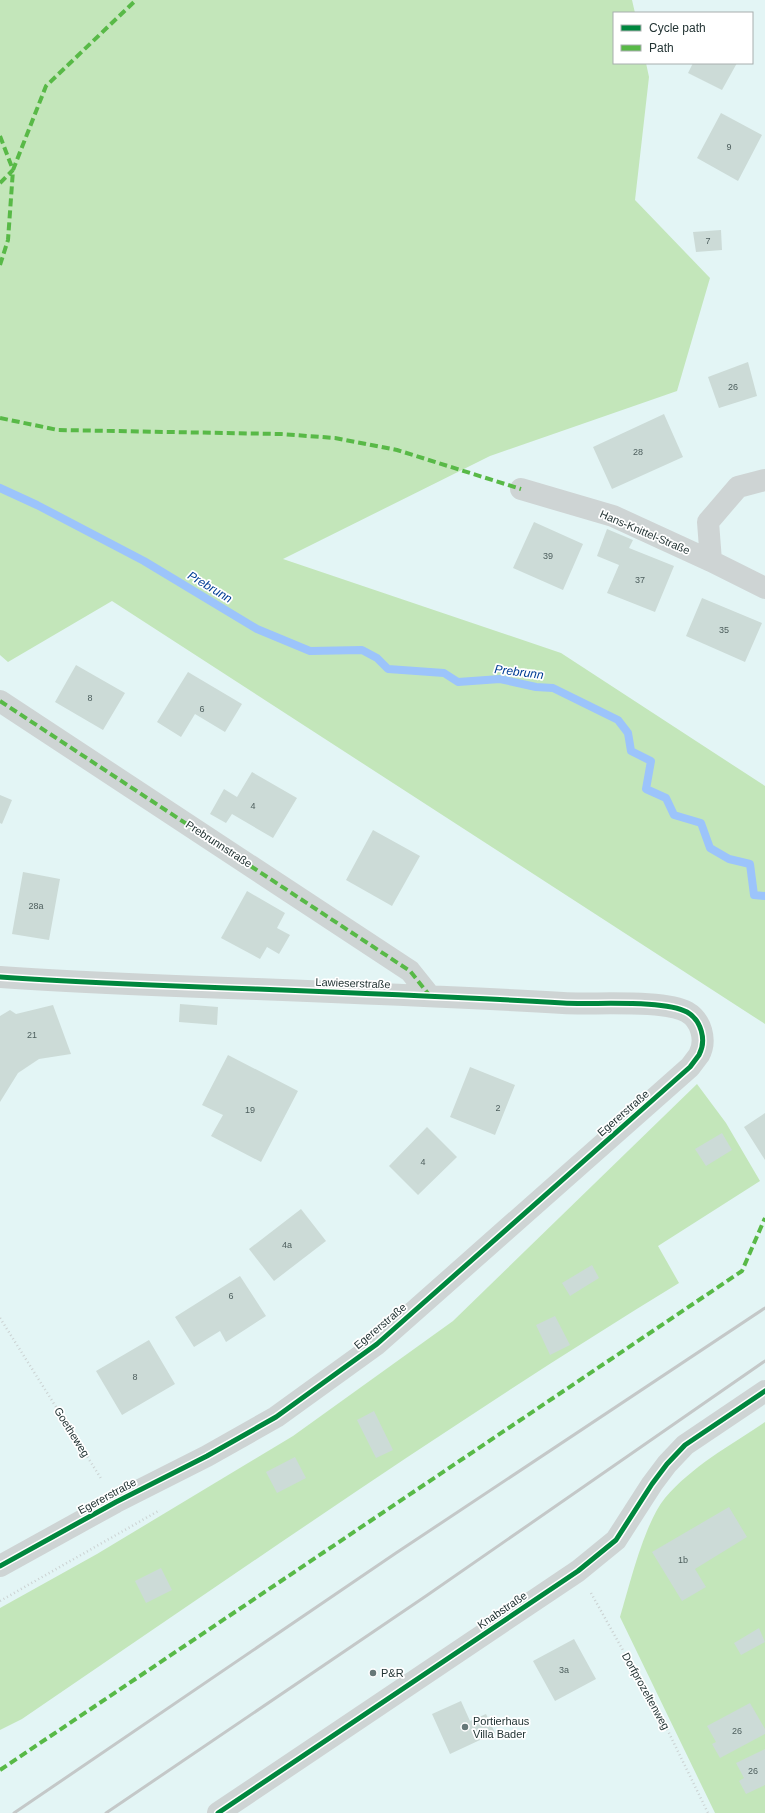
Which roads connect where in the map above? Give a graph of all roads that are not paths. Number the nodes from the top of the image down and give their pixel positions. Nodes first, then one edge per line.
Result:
1 (765, 480) edge
2 (521, 489) dead end
3 (711, 561) junction
4 (765, 588) edge
5 (0, 701) edge
6 (0, 977) edge
7 (430, 996) junction
8 (699, 1023) joint
9 (765, 1390) edge
10 (0, 1566) edge
11 (218, 1813) edge

1 - 3 street
2 - 3 street, Hans-Knittel-Straße
3 - 4 street, Hans-Knittel-Straße
5 - 7 street, Prebrunnstraße
6 - 7 street, Lawieserstraße
7 - 8 street, Lawieserstraße
8 - 10 street, Egererstraße
9 - 11 street, Knabstraße

